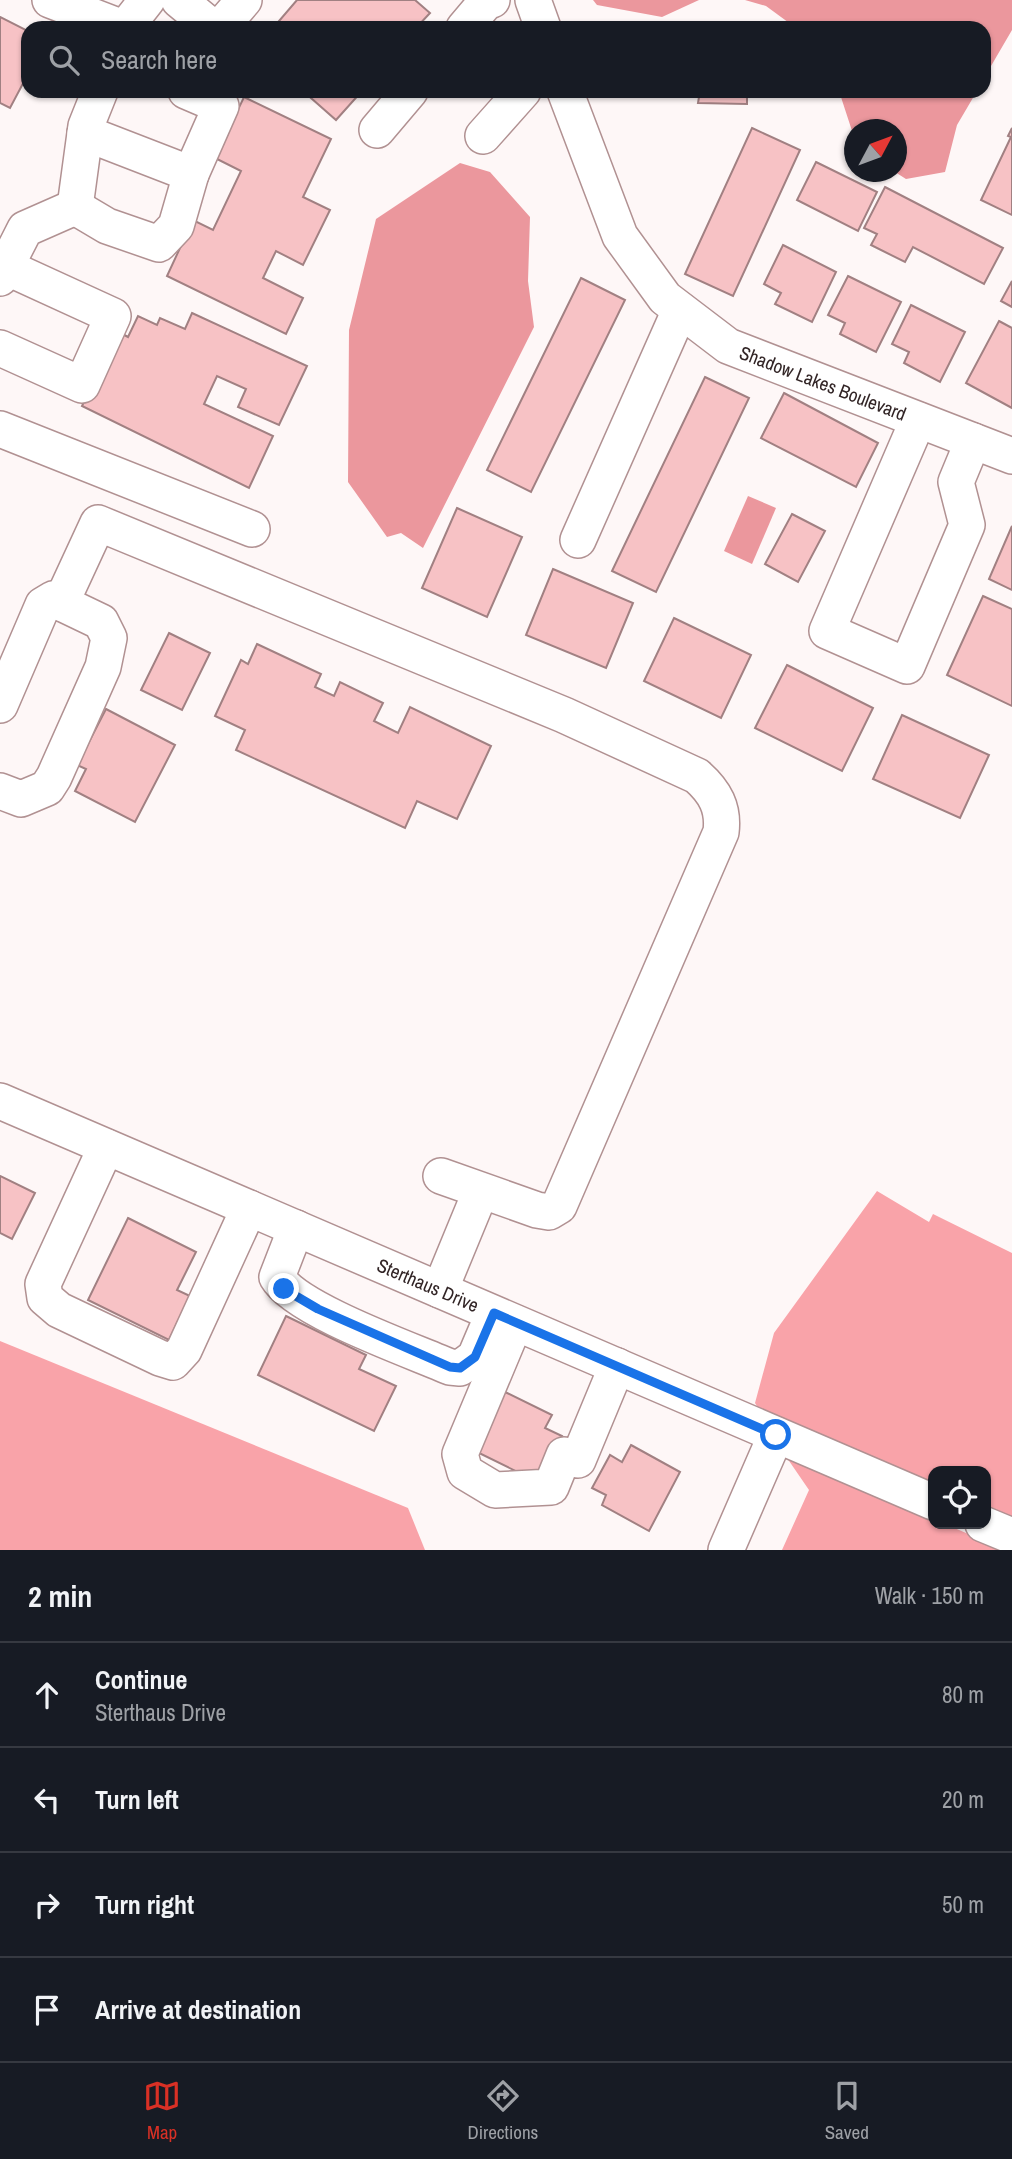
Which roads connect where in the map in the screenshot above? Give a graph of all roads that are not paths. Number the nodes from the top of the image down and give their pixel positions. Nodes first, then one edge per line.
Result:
1 (51, 0) edge
2 (147, 0) edge
3 (180, 0) edge
4 (244, 0) edge
5 (533, 0) edge
6 (487, 1) edge
7 (106, 21) edge
8 (130, 21) edge
9 (206, 21) edge
10 (226, 21) edge
11 (470, 21) edge
12 (540, 21) edge
13 (98, 98) edge
14 (202, 98) edge
15 (404, 98) edge
16 (517, 98) edge
17 (568, 98) edge
18 (377, 130) dead end
19 (85, 133) junction
20 (483, 136) dead end
21 (191, 174) junction
22 (75, 206) junction
23 (3, 272) edge
24 (680, 310) junction
25 (0, 348) edge
26 (918, 420) junction
27 (0, 429) edge
28 (973, 441) junction
29 (1012, 456) edge
30 (252, 529) dead end
31 (578, 540) dead end
32 (61, 603) junction
33 (0, 705) edge
34 (0, 792) edge
35 (0, 1101) edge
36 (106, 1147) junction
37 (441, 1177) dead end
38 (480, 1193) junction
39 (249, 1208) junction
40 (296, 1228) junction
41 (440, 1290) junction
42 (504, 1318) junction
43 (617, 1366) junction
44 (776, 1435) junction
45 (928, 1501) edge
46 (726, 1550) edge

1 - 7 street
2 - 8 street
3 - 9 street
4 - 10 street
5 - 12 street
6 - 11 street
13 - 19 street
14 - 21 street
15 - 18 street
16 - 20 street
17 - 24 street, Shadow Lakes Boulevard
19 - 21 street
19 - 22 street
21 - 22 street
22 - 23 street
23 - 25 street
24 - 26 street, Shadow Lakes Boulevard
24 - 31 street
26 - 28 street, Shadow Lakes Boulevard
26 - 28 street
27 - 30 street
28 - 29 street, Shadow Lakes Boulevard
32 - 33 street
32 - 34 street
32 - 38 street
35 - 36 street, Sterthaus Drive
36 - 39 street, Sterthaus Drive
36 - 39 street
37 - 38 street
38 - 41 street
39 - 40 street, Sterthaus Drive
40 - 41 street, Sterthaus Drive
40 - 42 street
41 - 42 street, Sterthaus Drive
42 - 43 street, Sterthaus Drive
42 - 43 street
43 - 44 street, Sterthaus Drive
44 - 45 street, Sterthaus Drive
44 - 46 street

